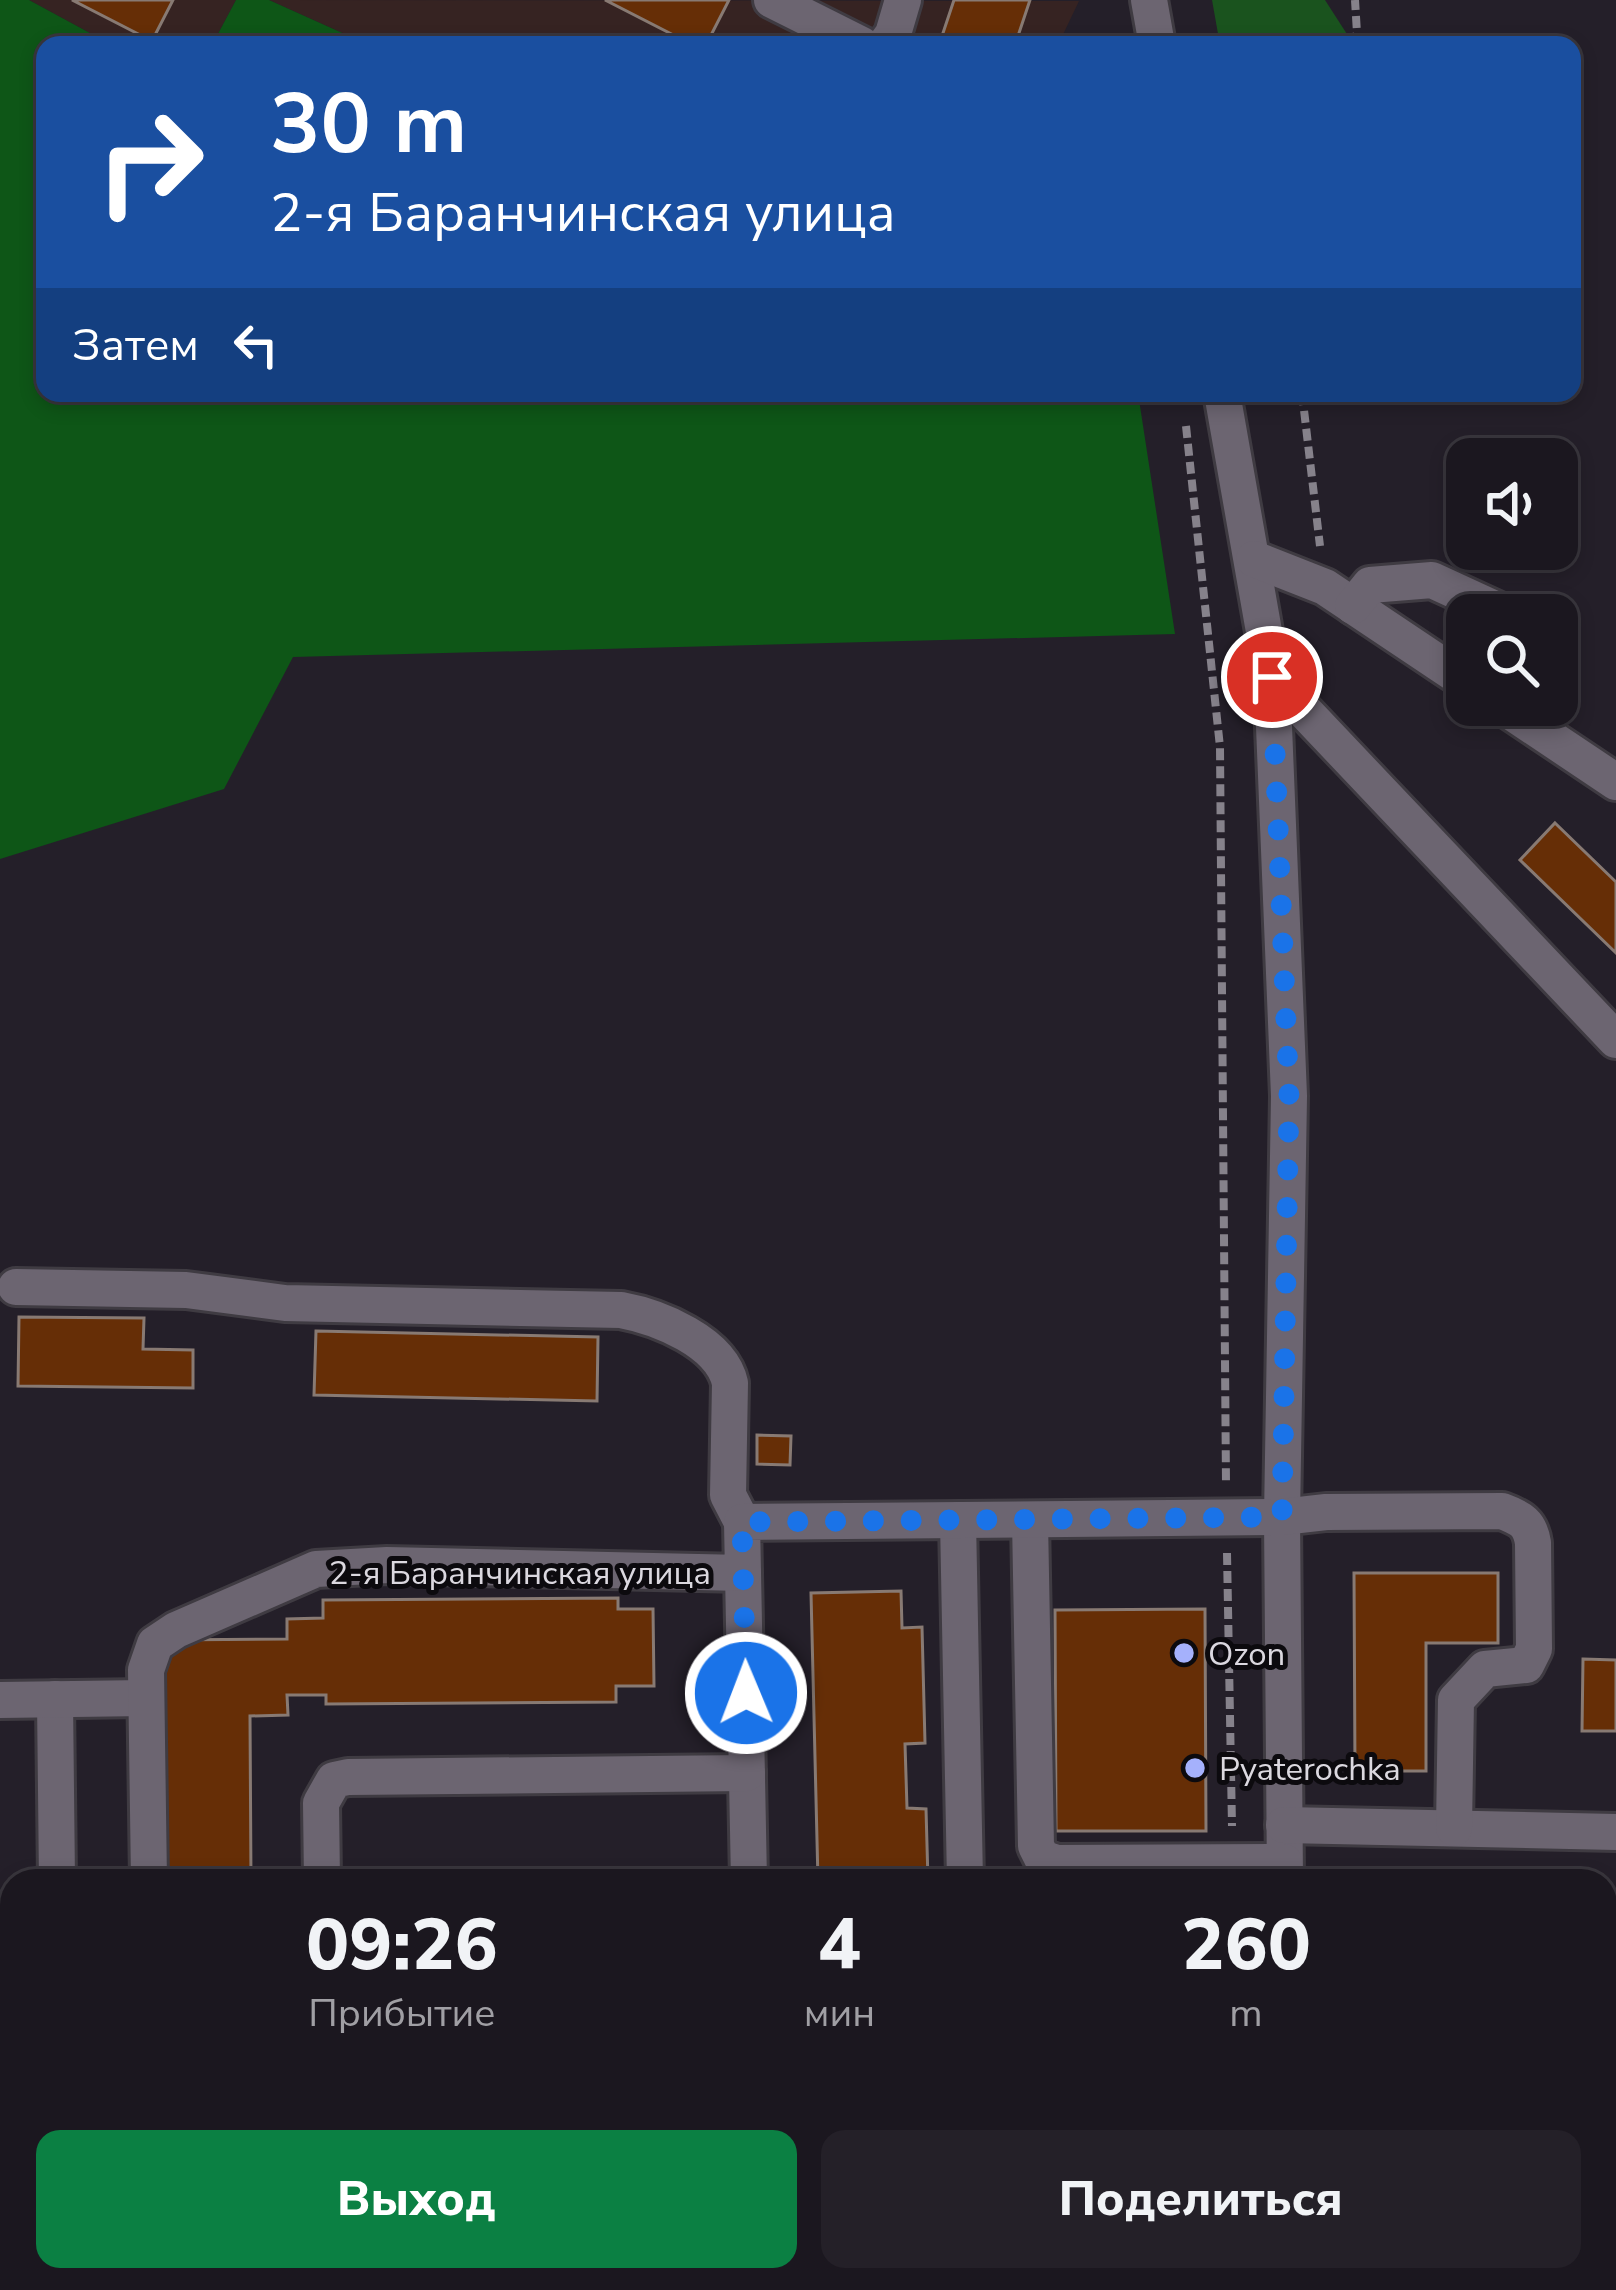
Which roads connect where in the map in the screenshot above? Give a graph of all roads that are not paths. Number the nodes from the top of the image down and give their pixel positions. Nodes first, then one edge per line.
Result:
1 (772, 0) edge
2 (903, 0) edge
3 (1149, 0) edge
4 (844, 36) edge
5 (892, 36) edge
6 (1155, 36) edge
7 (1224, 402) edge
8 (1253, 559) junction
9 (1462, 594) edge
10 (1339, 597) junction
11 (1446, 668) edge
12 (1272, 677) junction
13 (1532, 726) edge
14 (1616, 782) edge
15 (1616, 1040) edge
16 (16, 1286) dead end
17 (1282, 1517) junction
18 (958, 1520) junction
19 (1030, 1520) junction
20 (742, 1522) junction
21 (743, 1573) junction
22 (146, 1698) junction
23 (0, 1700) edge
24 (55, 1700) junction
25 (747, 1773) junction
26 (1284, 1825) junction
27 (1454, 1828) junction
28 (1616, 1832) edge
29 (57, 1869) edge
30 (149, 1869) edge
31 (322, 1869) edge
32 (749, 1869) edge
33 (965, 1869) edge
34 (1273, 1869) edge
35 (1284, 1869) edge

1 - 4 street
2 - 5 street
3 - 6 street
7 - 8 street
8 - 10 street
8 - 12 street
9 - 10 street
10 - 11 street
12 - 15 street
12 - 17 street
13 - 14 street
16 - 20 street
17 - 19 street, 2-я Баранчинская улица
17 - 26 street
17 - 27 street, 2-я Баранчинская улица
18 - 19 street, 2-я Баранчинская улица
18 - 20 street, 2-я Баранчинская улица
18 - 33 street
19 - 34 street
20 - 21 street, 2-я Баранчинская улица
21 - 22 street, 2-я Баранчинская улица
21 - 25 street
22 - 24 street
22 - 30 street
23 - 24 street
24 - 29 street
25 - 31 street
25 - 32 street
26 - 27 street
26 - 35 street
27 - 28 street

